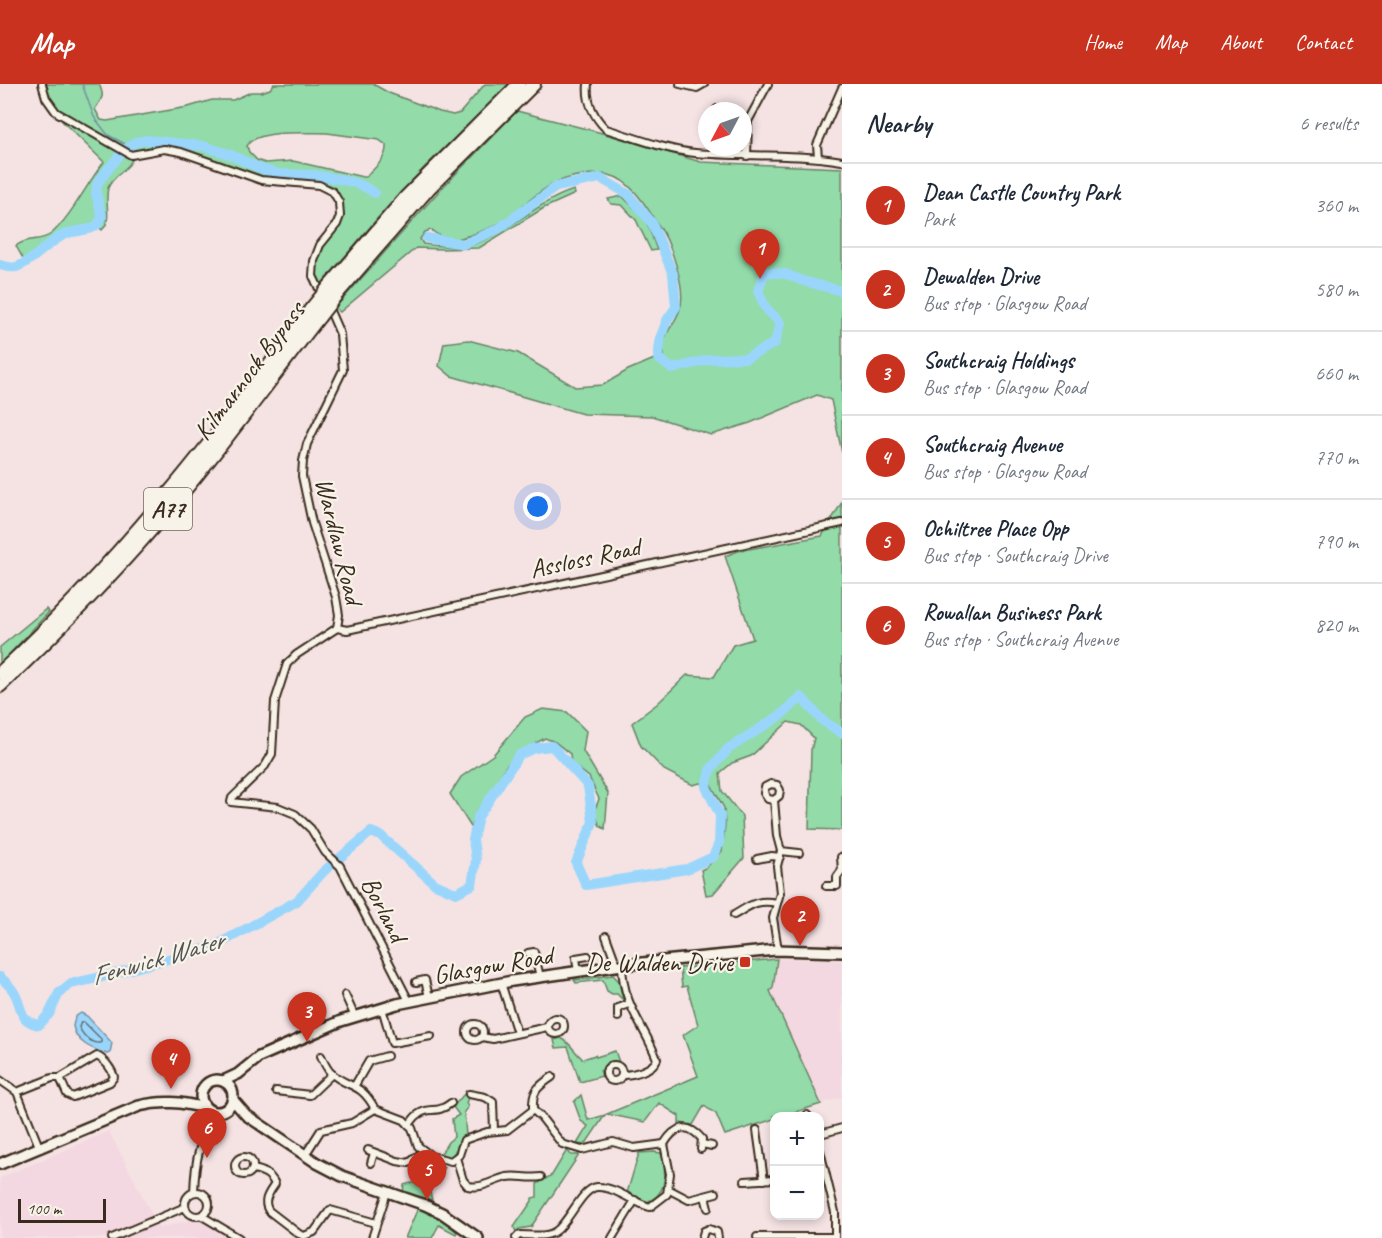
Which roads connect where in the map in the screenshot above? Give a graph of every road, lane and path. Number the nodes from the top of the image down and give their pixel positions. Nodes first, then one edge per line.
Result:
1 (42, 84) edge
2 (519, 84) edge
3 (534, 84) edge
4 (588, 84) edge
5 (680, 84) edge
6 (704, 84) edge
7 (768, 84) edge
8 (842, 88) edge
9 (752, 110) edge
10 (698, 152) edge
11 (747, 156) edge
12 (818, 157) junction
13 (842, 161) edge
14 (332, 292) junction
15 (315, 313) junction
16 (842, 523) edge
17 (337, 628) junction
18 (0, 673) edge
19 (0, 686) edge
20 (774, 800) dead end
21 (799, 853) dead end
22 (780, 854) junction
23 (841, 856) edge
24 (756, 859) dead end
25 (826, 886) dead end
26 (777, 903) junction
27 (745, 908) junction
28 (734, 915) dead end
29 (750, 916) dead end
30 (606, 936) dead end
31 (778, 950) junction
32 (842, 952) edge
33 (528, 953) dead end
34 (588, 956) dead end
35 (620, 966) junction
36 (578, 972) junction
37 (540, 977) junction
38 (416, 982) dead end
39 (501, 983) junction
40 (345, 995) dead end
41 (429, 997) junction
42 (410, 1001) junction
43 (612, 1001) dead end
44 (629, 1004) junction
45 (382, 1008) junction
46 (618, 1008) junction
47 (355, 1017) junction
48 (618, 1017) dead end
49 (548, 1027) dead end
50 (517, 1033) junction
51 (431, 1036) dead end
52 (482, 1037) dead end
53 (321, 1056) dead end
54 (387, 1056) dead end
55 (238, 1074) junction
56 (332, 1074) junction
57 (539, 1074) dead end
58 (622, 1075) dead end
59 (552, 1077) dead end
60 (60, 1078) junction
61 (0, 1080) edge
62 (223, 1081) junction
63 (544, 1082) junction
64 (355, 1085) junction
65 (276, 1091) dead end
66 (17, 1092) junction
67 (201, 1092) junction
68 (469, 1094) dead end
69 (233, 1095) junction
70 (182, 1102) junction
71 (451, 1103) dead end
72 (206, 1109) junction
73 (375, 1109) junction
74 (532, 1110) junction
75 (221, 1112) junction
76 (246, 1116) junction
77 (409, 1125) junction
78 (207, 1127) junction
79 (842, 1128) edge
80 (757, 1130) dead end
81 (494, 1131) junction
82 (824, 1133) edge
83 (664, 1144) junction
84 (712, 1146) dead end
85 (40, 1149) junction
86 (424, 1151) junction
87 (305, 1155) junction
88 (456, 1158) junction
89 (371, 1163) dead end
90 (0, 1164) edge
91 (253, 1169) dead end
92 (824, 1176) edge
93 (541, 1177) dead end
94 (770, 1179) edge
95 (764, 1180) junction
96 (745, 1181) dead end
97 (668, 1189) junction
98 (195, 1192) junction
99 (387, 1192) junction
100 (717, 1193) dead end
101 (705, 1196) junction
102 (635, 1200) junction
103 (185, 1208) junction
104 (708, 1208) dead end
105 (202, 1216) junction
106 (376, 1223) junction
107 (757, 1237) edge
108 (835, 1237) edge
109 (112, 1238) edge
110 (239, 1238) edge
111 (372, 1238) edge
112 (478, 1238) edge
113 (516, 1238) edge
114 (612, 1238) edge
115 (702, 1238) edge
116 (718, 1238) edge

1 - 17 street, Wardlaw Road
2 - 14 highway, Kilmarnock Bypass / A77
3 - 14 highway, Kilmarnock Bypass / A77
4 - 10 street
5 - 6 street
7 - 9 street
8 - 12 street
11 - 12 street
12 - 13 street
14 - 15 highway, Kilmarnock Bypass / A77, bridge
15 - 18 highway, Kilmarnock Bypass / A77
15 - 19 highway, Kilmarnock Bypass / A77
16 - 17 street, Assloss Road
17 - 42 street, Borland
20 - 22 street
21 - 22 street
22 - 24 street
22 - 26 street
23 - 25 street
26 - 27 street
26 - 31 street
27 - 28 street
27 - 29 street
30 - 35 street
31 - 32 main road, Glasgow Road
31 - 35 main road, Glasgow Road
33 - 37 street
34 - 36 street
35 - 36 main road, Glasgow Road
35 - 44 street
36 - 37 main road, Glasgow Road
37 - 39 main road, Glasgow Road
38 - 41 street
39 - 41 main road, Glasgow Road
39 - 50 street
40 - 47 street
41 - 42 main road, Glasgow Road
42 - 45 main road, Glasgow Road
43 - 46 street
44 - 46 street
44 - 58 street
45 - 47 main road, Glasgow Road
45 - 51 street
46 - 48 street
47 - 55 main road, Glasgow Road
49 - 50 street
50 - 52 street
53 - 56 street
54 - 64 street
55 - 62 main road, Glasgow Road
55 - 69 main road
56 - 64 street
56 - 65 street
57 - 63 street
59 - 63 street
60 - 60 street
60 - 66 street
61 - 66 street
62 - 67 main road
62 - 69 main road
63 - 74 street
64 - 73 street
66 - 85 street
67 - 70 main road
67 - 72 main road
68 - 81 street
69 - 75 main road
69 - 76 main road
70 - 72 main road
70 - 85 main road
71 - 77 street
72 - 75 main road
72 - 78 street
73 - 77 street
73 - 87 street
74 - 81 street
74 - 83 street
75 - 76 main road
75 - 78 street
76 - 87 main road
77 - 86 street
78 - 98 street
79 - 82 street
80 - 95 street
81 - 88 street
83 - 84 street
83 - 97 street
85 - 90 main road
86 - 88 street
86 - 89 street
87 - 99 main road
88 - 93 street
91 - 106 street
92 - 108 street
94 - 95 street
95 - 96 street
97 - 101 street
97 - 102 street
98 - 103 street
98 - 105 street
99 - 106 street
99 - 112 main road
100 - 101 street
101 - 104 street
102 - 113 street
102 - 114 street
103 - 105 street
103 - 109 street
105 - 110 street
106 - 111 street
107 - 108 street
115 - 116 street

